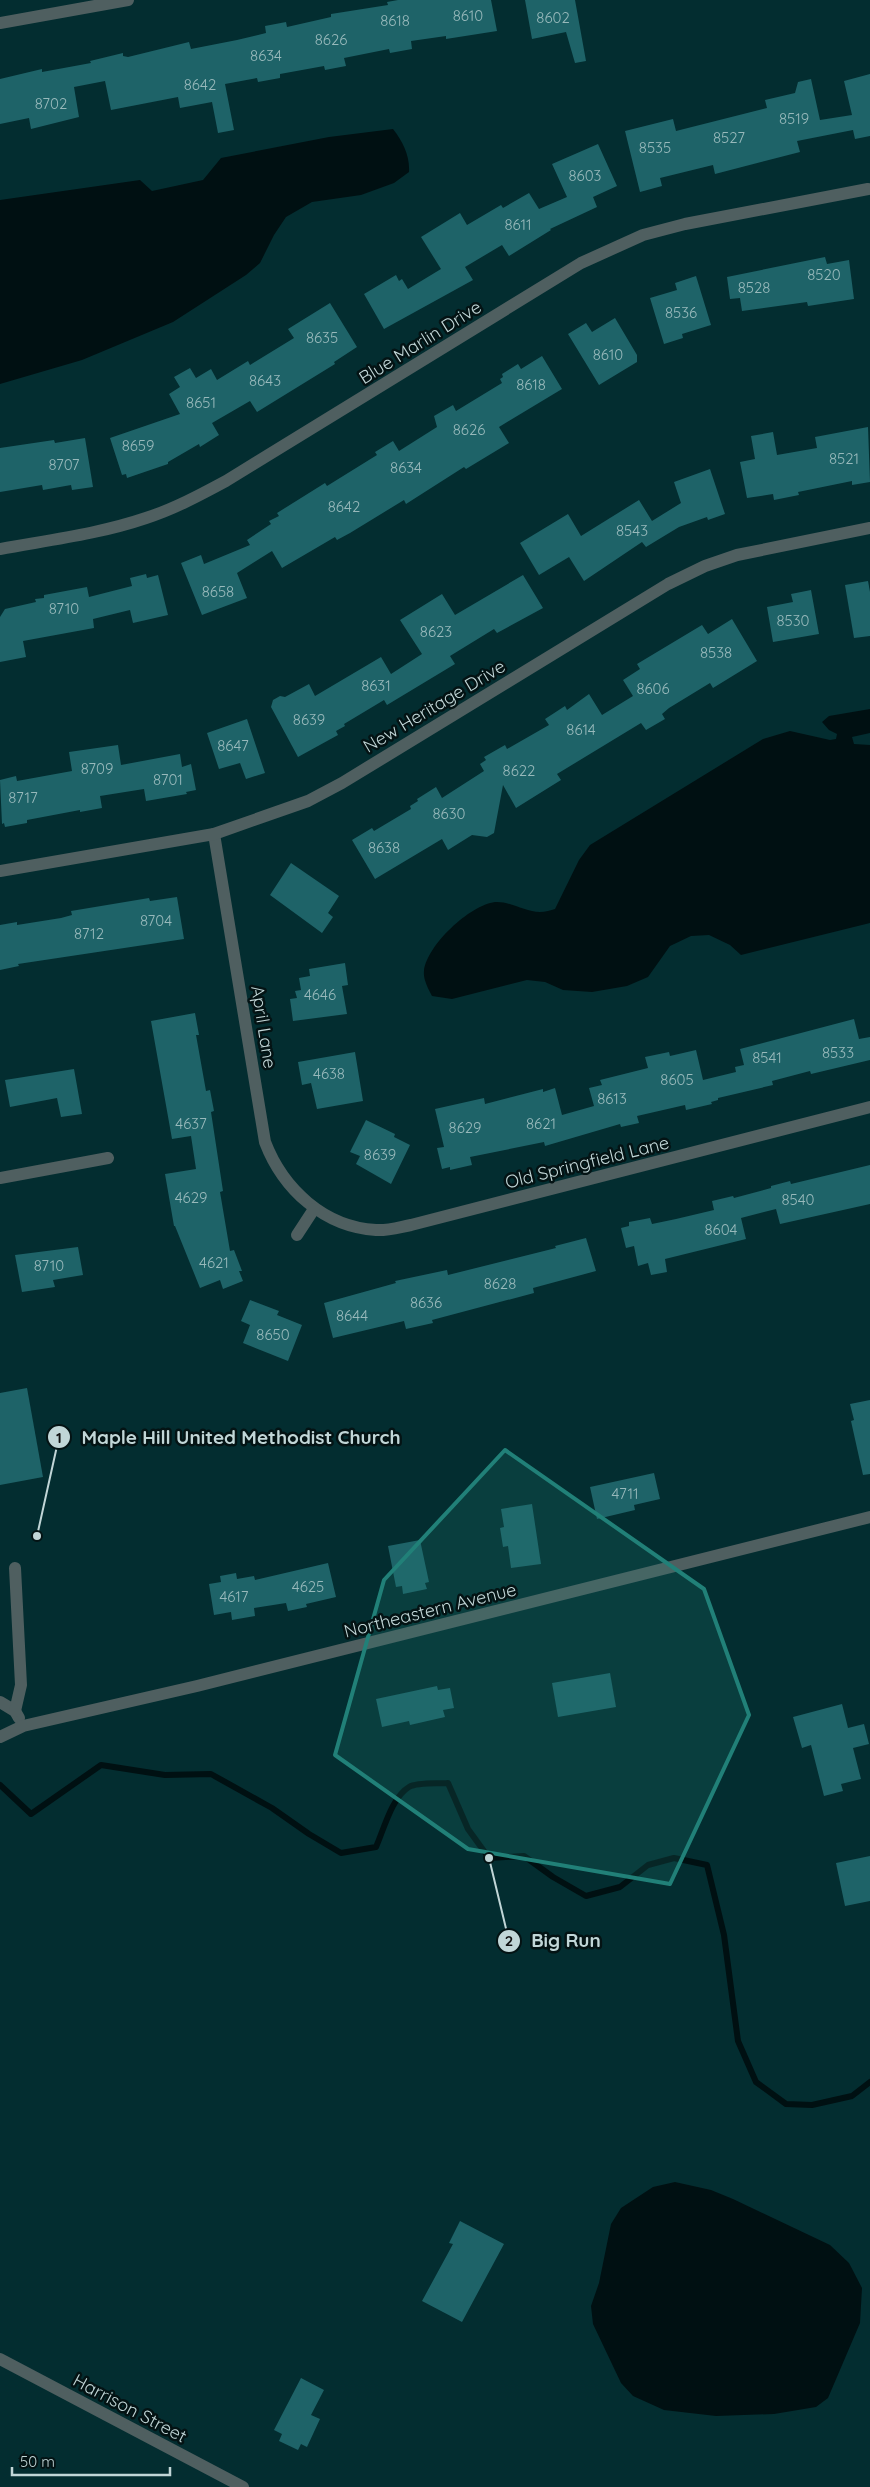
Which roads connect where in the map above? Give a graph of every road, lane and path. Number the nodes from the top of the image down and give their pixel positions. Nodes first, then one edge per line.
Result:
1 (128, 0) edge
2 (0, 24) edge
3 (869, 189) edge
4 (870, 528) edge
5 (0, 549) edge
6 (214, 834) junction
7 (0, 871) edge
8 (870, 1107) edge
9 (108, 1158) dead end
10 (0, 1178) edge
11 (314, 1209) junction
12 (297, 1235) dead end
13 (870, 1517) edge
14 (15, 1568) dead end
15 (0, 1702) edge
16 (15, 1711) junction
17 (23, 1726) junction
18 (0, 1737) edge
19 (0, 2359) edge
20 (243, 2487) edge

1 - 2 street
3 - 5 street, Blue Marlin Drive
4 - 6 street, New Heritage Drive
6 - 7 street, New Heritage Drive
6 - 11 street, April Lane
8 - 11 street, Old Springfield Lane
9 - 10 street
11 - 12 street
13 - 17 street, Northeastern Avenue
14 - 16 street
15 - 16 street
16 - 17 street
17 - 18 street, Northeastern Avenue
19 - 20 street, Harrison Street

